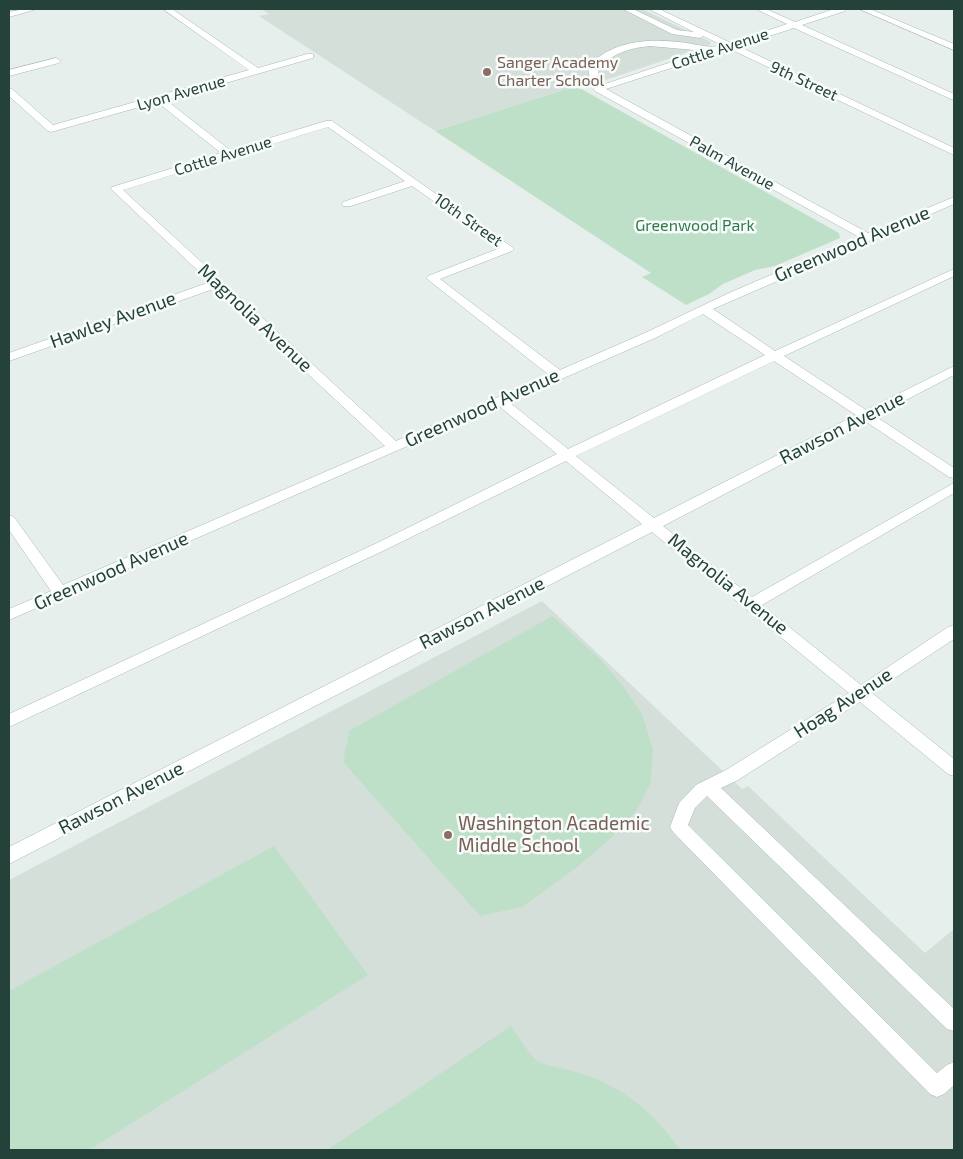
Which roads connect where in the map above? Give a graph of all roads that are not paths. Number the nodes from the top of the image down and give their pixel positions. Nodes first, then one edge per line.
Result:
1 (33, 9) edge
2 (167, 9) edge
3 (627, 9) edge
4 (653, 9) edge
5 (760, 9) edge
6 (842, 9) edge
7 (863, 9) edge
8 (9, 15) edge
9 (795, 25) junction
10 (707, 35) junction
11 (731, 46) junction
12 (954, 47) edge
13 (716, 51) junction
14 (310, 56) dead end
15 (56, 60) dead end
16 (256, 71) junction
17 (9, 73) edge
18 (601, 88) junction
19 (9, 91) edge
20 (954, 97) edge
21 (159, 99) junction
22 (329, 123) joint
23 (954, 152) edge
24 (228, 154) junction
25 (413, 182) junction
26 (116, 189) joint
27 (954, 200) edge
28 (347, 204) dead end
29 (867, 237) junction
30 (954, 272) edge
31 (218, 283) junction
32 (704, 309) junction
33 (775, 356) junction
34 (9, 357) edge
35 (954, 370) edge
36 (558, 375) junction
37 (500, 400) junction
38 (866, 416) junction
39 (394, 447) junction
40 (569, 456) junction
41 (954, 474) edge
42 (954, 487) edge
43 (9, 520) edge
44 (655, 524) junction
45 (60, 593) junction
46 (753, 604) junction
47 (9, 615) edge
48 (954, 631) edge
49 (861, 693) junction
50 (9, 721) edge
51 (954, 769) edge
52 (708, 786) junction
53 (9, 856) edge
54 (954, 1022) edge
55 (954, 1072) edge

1 - 8 street
2 - 16 street
3 - 10 street
4 - 10 street, 9th Street
5 - 9 street
6 - 9 street, Cottle Avenue
7 - 12 street
9 - 11 street, Cottle Avenue
9 - 20 street
10 - 11 street, 9th Street
11 - 13 street, Cottle Avenue
11 - 23 street, 9th Street
13 - 18 street, Cottle Avenue
13 - 18 street
14 - 16 street, Lyon Avenue
15 - 17 street
16 - 21 street, Lyon Avenue
18 - 29 street, Palm Avenue
19 - 21 street, Lyon Avenue
21 - 24 street
22 - 24 street, Cottle Avenue
22 - 25 street, 10th Street
24 - 26 street, Cottle Avenue
25 - 28 street
25 - 36 street, 10th Street
26 - 31 street, Magnolia Avenue
27 - 29 street, Greenwood Avenue
29 - 32 street, Greenwood Avenue
30 - 33 street
31 - 34 street, Hawley Avenue
31 - 39 street, Magnolia Avenue
32 - 33 street
32 - 36 street, Greenwood Avenue
33 - 38 street
33 - 40 street
35 - 38 street, Rawson Avenue
36 - 37 street, Greenwood Avenue
37 - 39 street, Greenwood Avenue
37 - 40 street, Magnolia Avenue
38 - 41 street
38 - 44 street, Rawson Avenue
39 - 45 street, Greenwood Avenue
40 - 44 street, Magnolia Avenue
40 - 50 street
42 - 46 street
43 - 45 street
44 - 46 street, Magnolia Avenue
44 - 53 street, Rawson Avenue
45 - 47 street, Greenwood Avenue
46 - 49 street, Magnolia Avenue
48 - 49 street, Hoag Avenue
49 - 51 street, Magnolia Avenue
49 - 52 street, Hoag Avenue
52 - 54 street
52 - 55 street, Hoag Avenue

